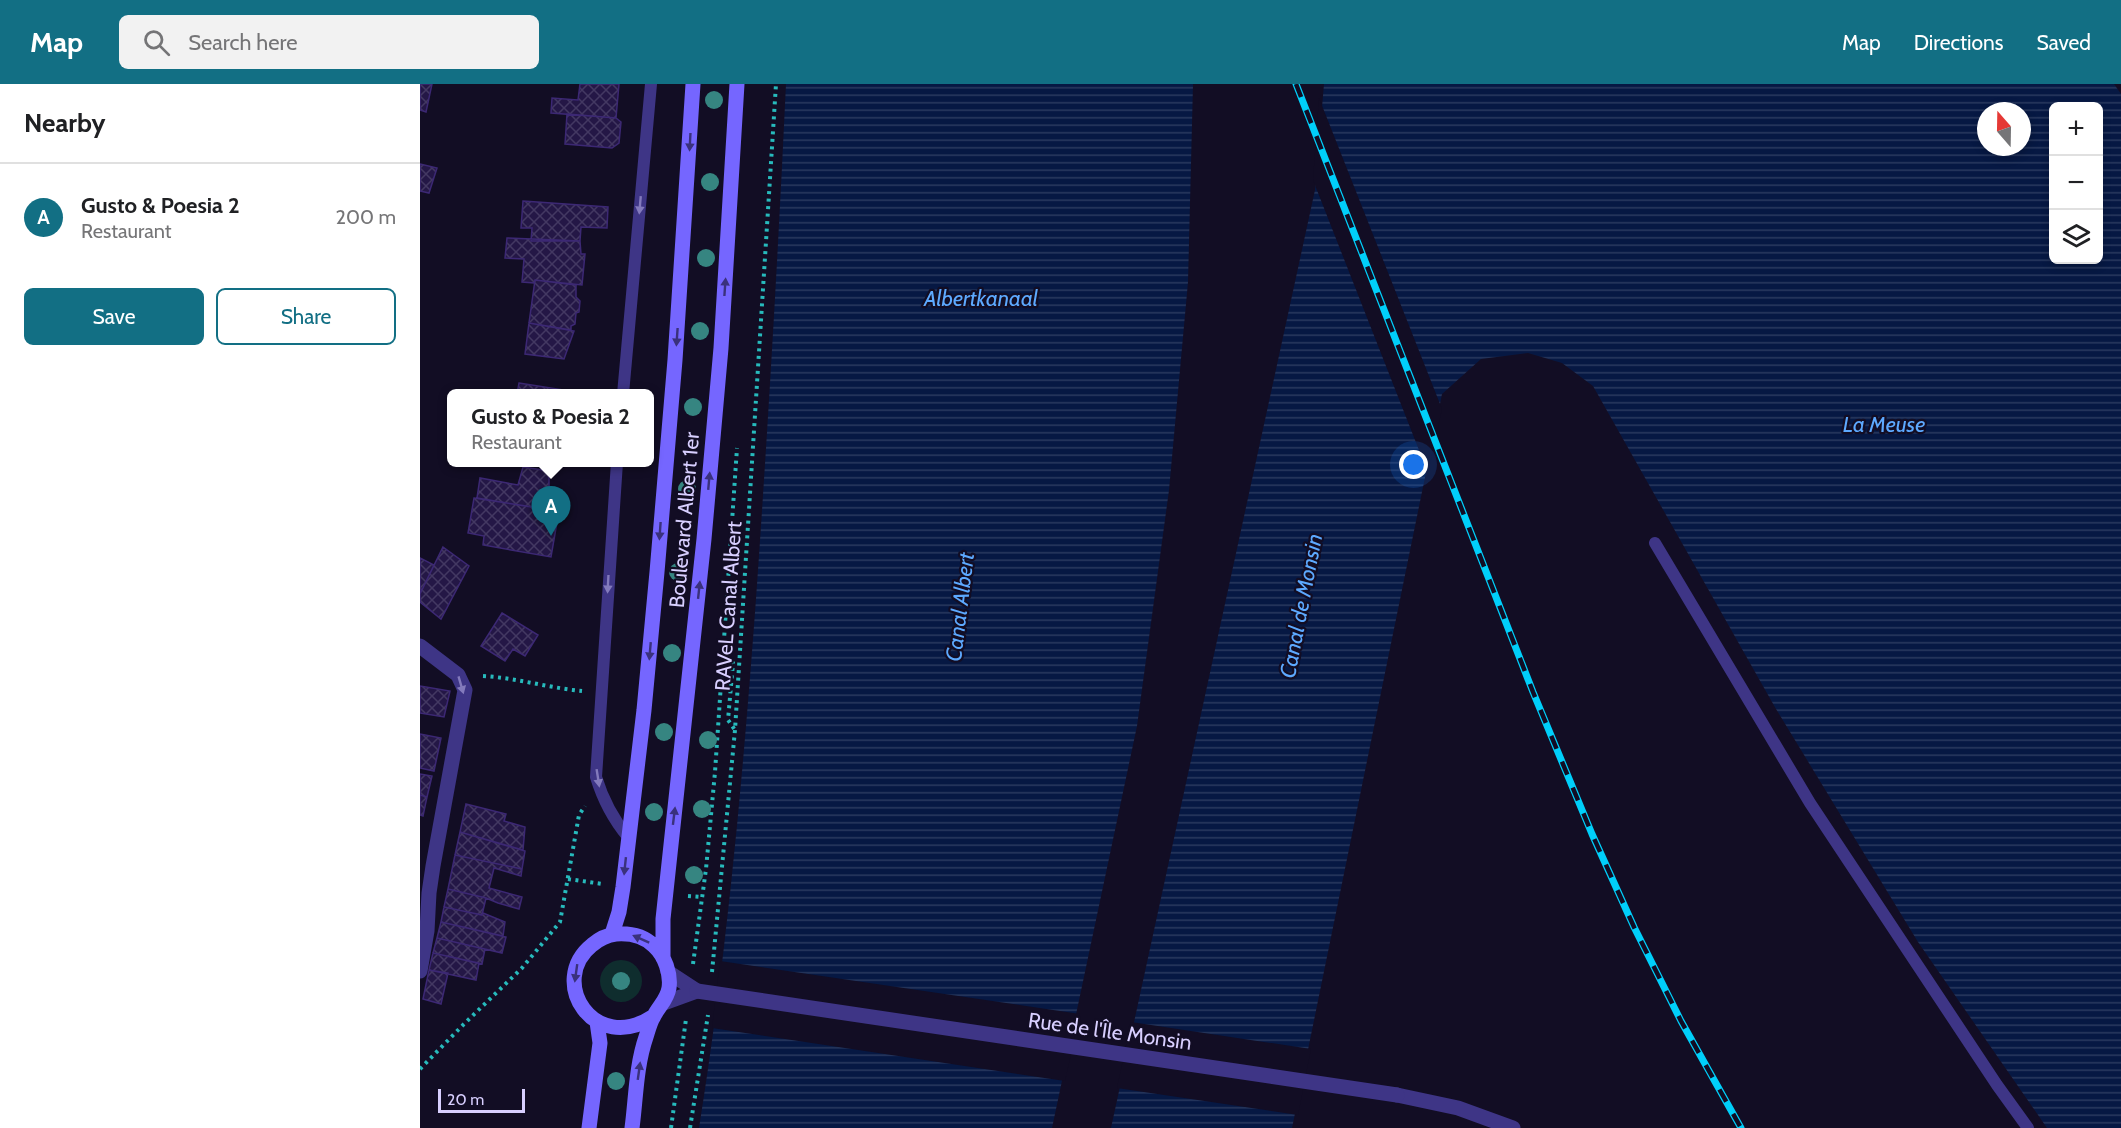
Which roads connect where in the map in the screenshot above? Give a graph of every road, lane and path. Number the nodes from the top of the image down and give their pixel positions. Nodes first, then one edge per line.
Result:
1 (651, 84) edge
2 (693, 84) edge
3 (737, 84) edge
4 (776, 84) edge
5 (623, 389) edge
6 (737, 447) dead end
7 (617, 467) edge
8 (1655, 543) dead end
9 (420, 646) edge
10 (723, 662) junction
11 (458, 675) junction
12 (601, 693) junction
13 (735, 730) junction
14 (598, 783) junction
15 (628, 837) junction
16 (424, 894) edge
17 (612, 934) junction
18 (666, 965) junction
19 (420, 971) edge
20 (711, 979) dead end
21 (692, 990) junction
22 (664, 1003) junction
23 (708, 1014) dead end
24 (654, 1016) junction
25 (597, 1022) junction
26 (420, 1069) edge
27 (589, 1128) edge
28 (632, 1128) edge
29 (671, 1128) edge
30 (690, 1128) edge
31 (1512, 1128) edge
32 (2028, 1128) edge

1 -> 5 lane
2 -> 15 main road, Boulevard Albert 1er
18 -> 3 main road, Boulevard Albert 1er
4 - 13 path, RAVeL Canal Albert
6 - 10 path
7 -> 12 lane
8 - 32 lane
9 - 11 street
10 - 13 path
10 - 21 path
11 - 12 path
11 -> 16 street
12 -> 14 lane
13 - 20 path, RAVeL Canal Albert
14 - 15 lane
14 - 26 path
15 -> 17 main road, Boulevard Albert 1er
16 - 19 street
18 -> 17 main road
17 -> 25 main road
18 - 21 street, Rue de l'Île Monsin
18 - 22 main road
21 - 22 street
21 - 29 path
21 - 31 street, Rue de l'Île Monsin, bridge
22 - 24 main road
23 - 30 path
24 - 25 main road
28 -> 24 main road
25 - 27 main road

